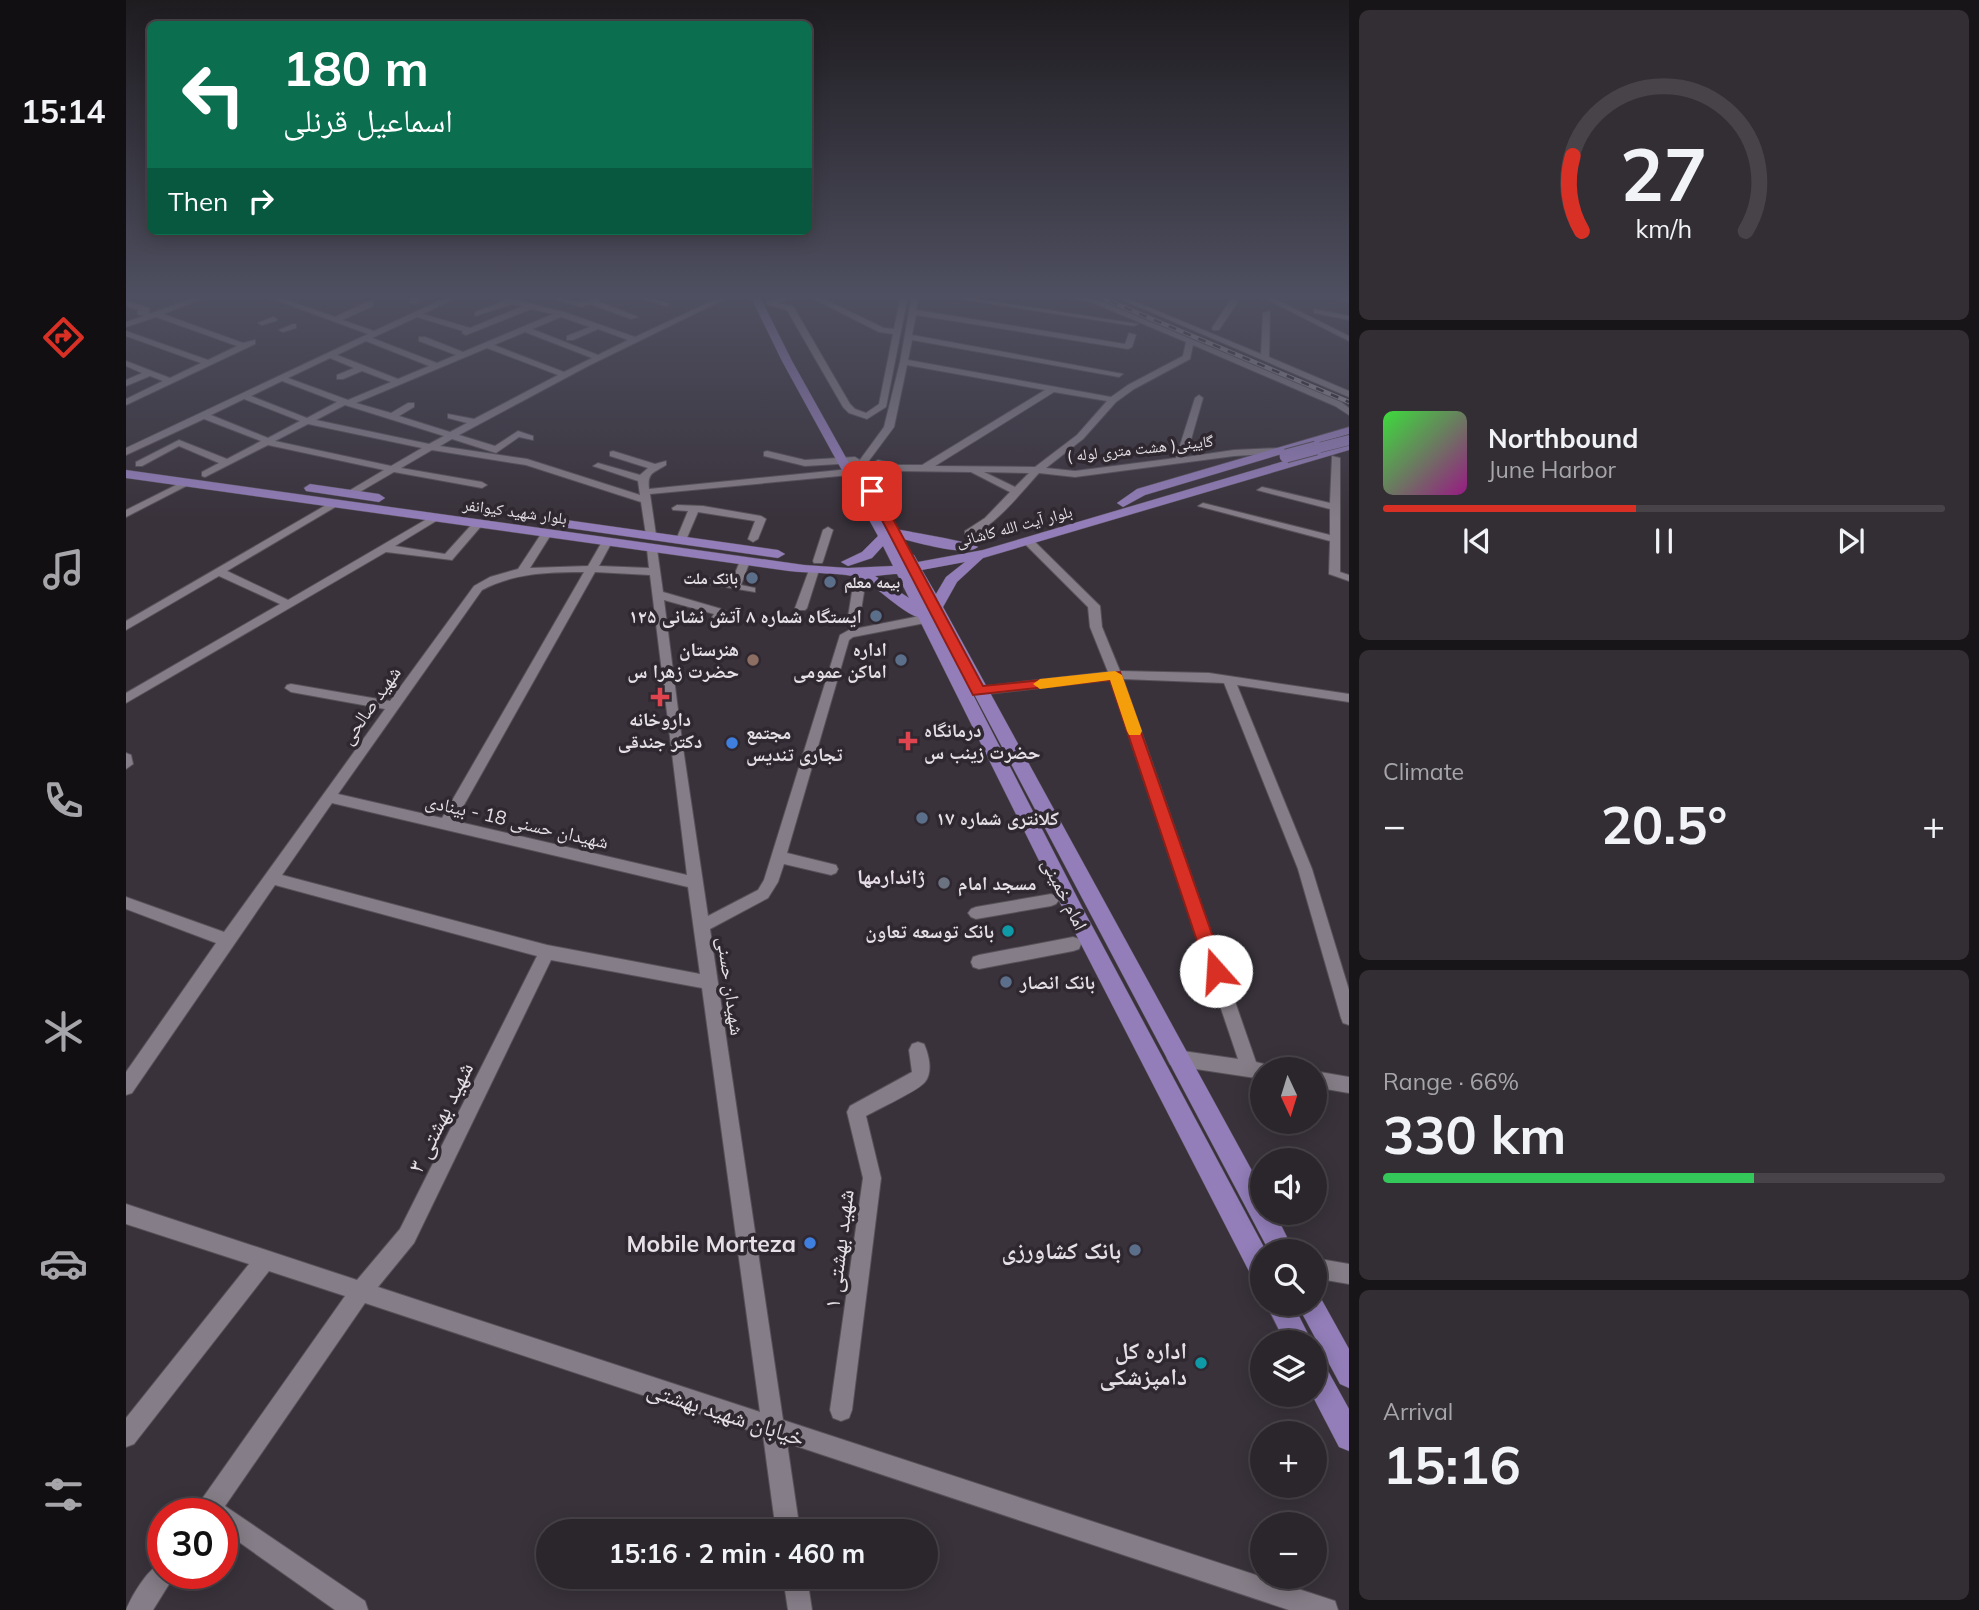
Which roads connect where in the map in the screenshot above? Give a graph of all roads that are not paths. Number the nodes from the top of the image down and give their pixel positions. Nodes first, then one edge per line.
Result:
1 (142, 370) edge
2 (193, 370) edge
3 (297, 370) edge
4 (356, 370) edge
5 (367, 370) edge
6 (428, 370) edge
7 (553, 370) edge
8 (570, 370) edge
9 (804, 370) edge
10 (826, 370) edge
11 (890, 370) edge
12 (900, 370) edge
13 (949, 370) edge
14 (1097, 370) edge
15 (1162, 370) edge
16 (1258, 370) edge
17 (1293, 370) edge
18 (149, 373) junction
19 (562, 374) junction
20 (1119, 374) dead end
21 (340, 377) dead end
22 (280, 378) junction
23 (170, 381) junction
24 (398, 382) junction
25 (126, 383) edge
26 (1053, 389) junction
27 (1349, 394) edge
28 (243, 396) junction
29 (1199, 398) dead end
30 (382, 399) dead end
31 (1113, 400) junction
32 (126, 402) edge
33 (346, 402) junction
34 (411, 405) dead end
35 (366, 408) junction
36 (476, 409) dead end
37 (421, 412) dead end
38 (488, 414) junction
39 (1349, 414) edge
40 (203, 415) junction
41 (451, 415) dead end
42 (393, 416) junction
43 (307, 421) junction
44 (407, 421) junction
45 (474, 422) junction
46 (876, 424) junction
47 (1349, 430) edge
48 (450, 435) junction
49 (1331, 437) junction
50 (155, 438) junction
51 (530, 438) dead end
52 (1349, 440) edge
53 (267, 442) junction
54 (173, 446) junction
55 (1349, 446) edge
56 (429, 447) junction
57 (496, 450) junction
58 (126, 452) edge
59 (613, 454) dead end
60 (767, 454) dead end
61 (1349, 454) edge
62 (1286, 456) junction
63 (514, 457) junction
64 (1335, 458) junction
65 (1180, 459) junction
66 (226, 462) junction
67 (132, 463) edge
68 (878, 463) dead end
69 (852, 465) junction
70 (598, 466) dead end
71 (925, 468) junction
72 (969, 468) junction
73 (391, 469) junction
74 (1037, 470) junction
75 (126, 474) edge
76 (205, 474) junction
77 (643, 479) junction
78 (189, 482) junction
79 (482, 485) dead end
80 (1262, 490) dead end
81 (1016, 491) junction
82 (351, 494) junction
83 (646, 496) junction
84 (298, 498) junction
85 (717, 499) junction
86 (332, 504) junction
87 (1129, 506) junction
88 (1203, 506) dead end
89 (677, 508) dead end
90 (1335, 508) junction
91 (694, 510) junction
92 (126, 514) edge
93 (436, 518) junction
94 (478, 524) junction
95 (828, 530) dead end
96 (547, 533) junction
97 (278, 535) junction
98 (890, 535) junction
99 (753, 539) dead end
100 (1335, 539) junction
101 (681, 540) junction
102 (970, 540) junction
103 (607, 542) junction
104 (652, 542) junction
105 (1029, 542) junction
106 (384, 548) junction
107 (985, 554) junction
108 (745, 561) junction
109 (848, 562) junction
110 (905, 563) junction
111 (816, 566) junction
112 (591, 570) junction
113 (218, 571) junction
114 (523, 571) junction
115 (654, 572) junction
116 (861, 573) junction
117 (1349, 578) edge
118 (702, 580) dead end
119 (735, 586) junction
120 (751, 590) dead end
121 (656, 594) junction
122 (288, 604) junction
123 (801, 608) dead end
124 (930, 614) junction
125 (718, 617) dead end
126 (854, 617) dead end
127 (126, 626) edge
128 (1115, 675) junction
129 (1229, 681) junction
130 (291, 688) dead end
131 (978, 691) junction
132 (1349, 698) edge
133 (126, 699) edge
134 (392, 706) junction
135 (126, 758) edge
136 (126, 764) edge
137 (328, 797) junction
138 (446, 824) junction
139 (779, 858) junction
140 (831, 869) dead end
141 (271, 878) junction
142 (696, 883) junction
143 (1051, 901) dead end
144 (126, 903) edge
145 (976, 913) dead end
146 (702, 926) junction
147 (227, 940) junction
148 (1073, 944) dead end
149 (547, 952) junction
150 (979, 962) dead end
151 (708, 982) junction
152 (1349, 1018) edge
153 (918, 1050) dead end
154 (1251, 1057) edge
155 (1176, 1058) junction
156 (1250, 1069) edge
157 (1327, 1081) edge
158 (1349, 1085) edge
159 (126, 1087) edge
160 (126, 1214) edge
161 (1275, 1239) edge
162 (1250, 1246) edge
163 (265, 1260) junction
164 (1327, 1270) edge
165 (1349, 1273) edge
166 (360, 1293) junction
167 (1316, 1316) edge
168 (1349, 1376) edge
169 (1327, 1396) edge
170 (841, 1410) dead end
171 (771, 1429) junction
172 (126, 1436) edge
173 (1349, 1437) edge
174 (224, 1498) edge
175 (786, 1519) edge
176 (238, 1529) edge
177 (153, 1589) edge
178 (797, 1589) edge
179 (1299, 1606) edge
180 (138, 1610) edge
181 (356, 1610) edge
182 (800, 1610) edge
183 (1326, 1610) edge

1 - 18 street
2 - 23 street
3 - 22 street
4 - 21 street
5 - 24 street
6 - 24 street
7 - 19 street
8 - 19 street
9 - 69 main road, امام خمینی
10 - 46 street
11 - 46 street
12 - 46 street
13 - 26 street
14 - 20 street
15 - 31 street
16 - 39 street
17 - 27 street
18 - 23 street
18 - 25 street
19 - 38 street
22 - 28 street
22 - 33 street
23 - 32 street
24 - 33 street
26 - 31 street
26 - 71 street
28 - 40 street
28 - 43 street
29 - 65 street
30 - 35 street
31 - 74 street
33 - 35 street
33 - 43 street
34 - 42 street
35 - 42 street
36 - 38 street
37 - 44 street
38 - 45 street
40 - 50 street
40 - 53 street
41 - 45 street
42 - 44 street
43 - 53 street
43 - 56 street
44 - 48 street
45 - 48 street
46 - 69 street
47 - 49 main road, بلوار آیت الله کاشانی
48 - 56 street
48 - 57 street
49 - 52 main road
49 - 62 main road, بلوار آیت الله کاشانی
50 - 54 street
50 - 58 street
51 - 57 street
52 - 62 main road, bridge
53 - 66 street
53 - 73 street
54 - 66 street
54 - 67 street
55 - 62 main road
56 - 63 street
56 - 73 street
57 - 63 street
59 - 77 street
60 - 69 street
61 - 64 main road, بلوار آیت الله کاشانی
62 - 65 street, گایینی( هشت متری لوله )
62 - 87 main road, بلوار آیت الله کاشانی
63 - 83 street
64 - 87 main road, بلوار آیت الله کاشانی
64 - 90 street
65 - 74 street, گایینی( هشت متری لوله )
66 - 76 street
67 - 76 main road, بلوار شهید کیوانفر
68 - 71 street, گایینی( هشت متری لوله )
69 - 85 street
69 - 98 main road, امام خمینی
70 - 77 street
71 - 72 street, گایینی( هشت متری لوله )
72 - 74 street, گایینی( هشت متری لوله )
72 - 81 street
73 - 79 street
73 - 82 street
74 - 81 street
75 - 78 main road, بلوار شهید کیوانفر
76 - 82 main road, بلوار شهید کیوانفر
77 - 83 street, شهیدان حسنی
78 - 84 main road, بلوار شهید کیوانفر
78 - 92 street
80 - 90 street
81 - 102 street
82 - 104 main road, بلوار شهید کیوانفر
83 - 85 street
83 - 104 street, شهیدان حسنی
84 - 86 main road, بلوار شهید کیوانفر
84 - 97 street
85 - 91 street
85 - 99 street
86 - 93 main road, بلوار شهید کیوانفر
86 - 97 street
87 - 102 main road, بلوار آیت الله کاشانی
87 - 105 main road, بلوار آیت الله کاشانی
88 - 100 street
89 - 91 street
90 - 100 street
91 - 101 street
93 - 94 main road, بلوار شهید کیوانفر
93 - 106 street
94 - 96 main road, بلوار شهید کیوانفر
94 - 106 street
95 - 111 street
96 - 103 main road, بلوار شهید کیوانفر
96 - 114 street
97 - 113 street
98 - 102 main road
98 - 109 main road
98 - 110 main road, امام خمینی
100 - 117 street
101 - 104 main road, بلوار شهید کیوانفر
101 - 111 main road, بلوار شهید کیوانفر
102 - 110 main road, بلوار آیت الله کاشانی
103 - 104 main road, بلوار شهید کیوانفر
103 - 112 street
104 - 108 main road, بلوار شهید کیوانفر
104 - 115 street, شهیدان حسنی
105 - 107 main road, بلوار آیت الله کاشانی
105 - 128 street
106 - 122 street
107 - 110 main road, بلوار آیت الله کاشانی
107 - 124 main road
108 - 111 main road, بلوار شهید کیوانفر
108 - 119 street
109 - 110 main road, بلوار شهید کیوانفر
109 - 111 main road, بلوار شهید کیوانفر
110 - 116 main road, بلوار شهید کیوانفر
110 - 124 main road, امام خمینی
111 - 116 main road, بلوار شهید کیوانفر
111 - 123 street
112 - 114 street, شهید صالحی
112 - 115 street, شهید صالحی
112 - 138 street
113 - 122 street
113 - 127 street
114 - 134 street, شهید صالحی
115 - 121 street, شهیدان حسنی
116 - 124 main road
116 - 126 street
118 - 119 street
119 - 120 street
121 - 125 street
121 - 142 street, شهیدان حسنی
122 - 133 street
124 - 131 main road, امام خمینی
124 - 139 street
124 - 162 main road, امام خمینی
128 - 129 street
128 - 131 street
128 - 154 street
129 - 132 street
129 - 152 street
130 - 134 street
131 - 155 main road, امام خمینی
134 - 137 street, شهید صالحی
135 - 136 street
137 - 138 street, شهیدان حسنی 18 - بینادی
137 - 141 street, شهید صالحی
138 - 142 street, شهیدان حسنی 18 - بینادی
139 - 140 street
139 - 146 street
141 - 147 street, شهید صالحی
141 - 149 street
142 - 146 street, شهیدان حسنی
143 - 145 street
144 - 147 street
146 - 151 street, شهیدان حسنی
147 - 159 street, شهید صالحی
148 - 150 street
149 - 151 street
149 - 166 street, شهید بهشتی ۳
151 - 171 street, شهیدان حسنی
153 - 170 street, شهید بهشتی ۱
155 - 156 street
155 - 161 main road, امام خمینی
157 - 158 street
160 - 163 street, خیابان شهید بهشتی
163 - 166 street, خیابان شهید بهشتی
163 - 172 street
164 - 165 street
166 - 171 street, خیابان شهید بهشتی
166 - 174 street, شهید بهشتی ۳
167 - 168 main road
169 - 173 main road
171 - 175 street, شهیدان حسنی
171 - 179 street, خیابان شهید بهشتی
176 - 181 street
177 - 180 street
178 - 182 street
179 - 183 street, خیابان شهید بهشتی

